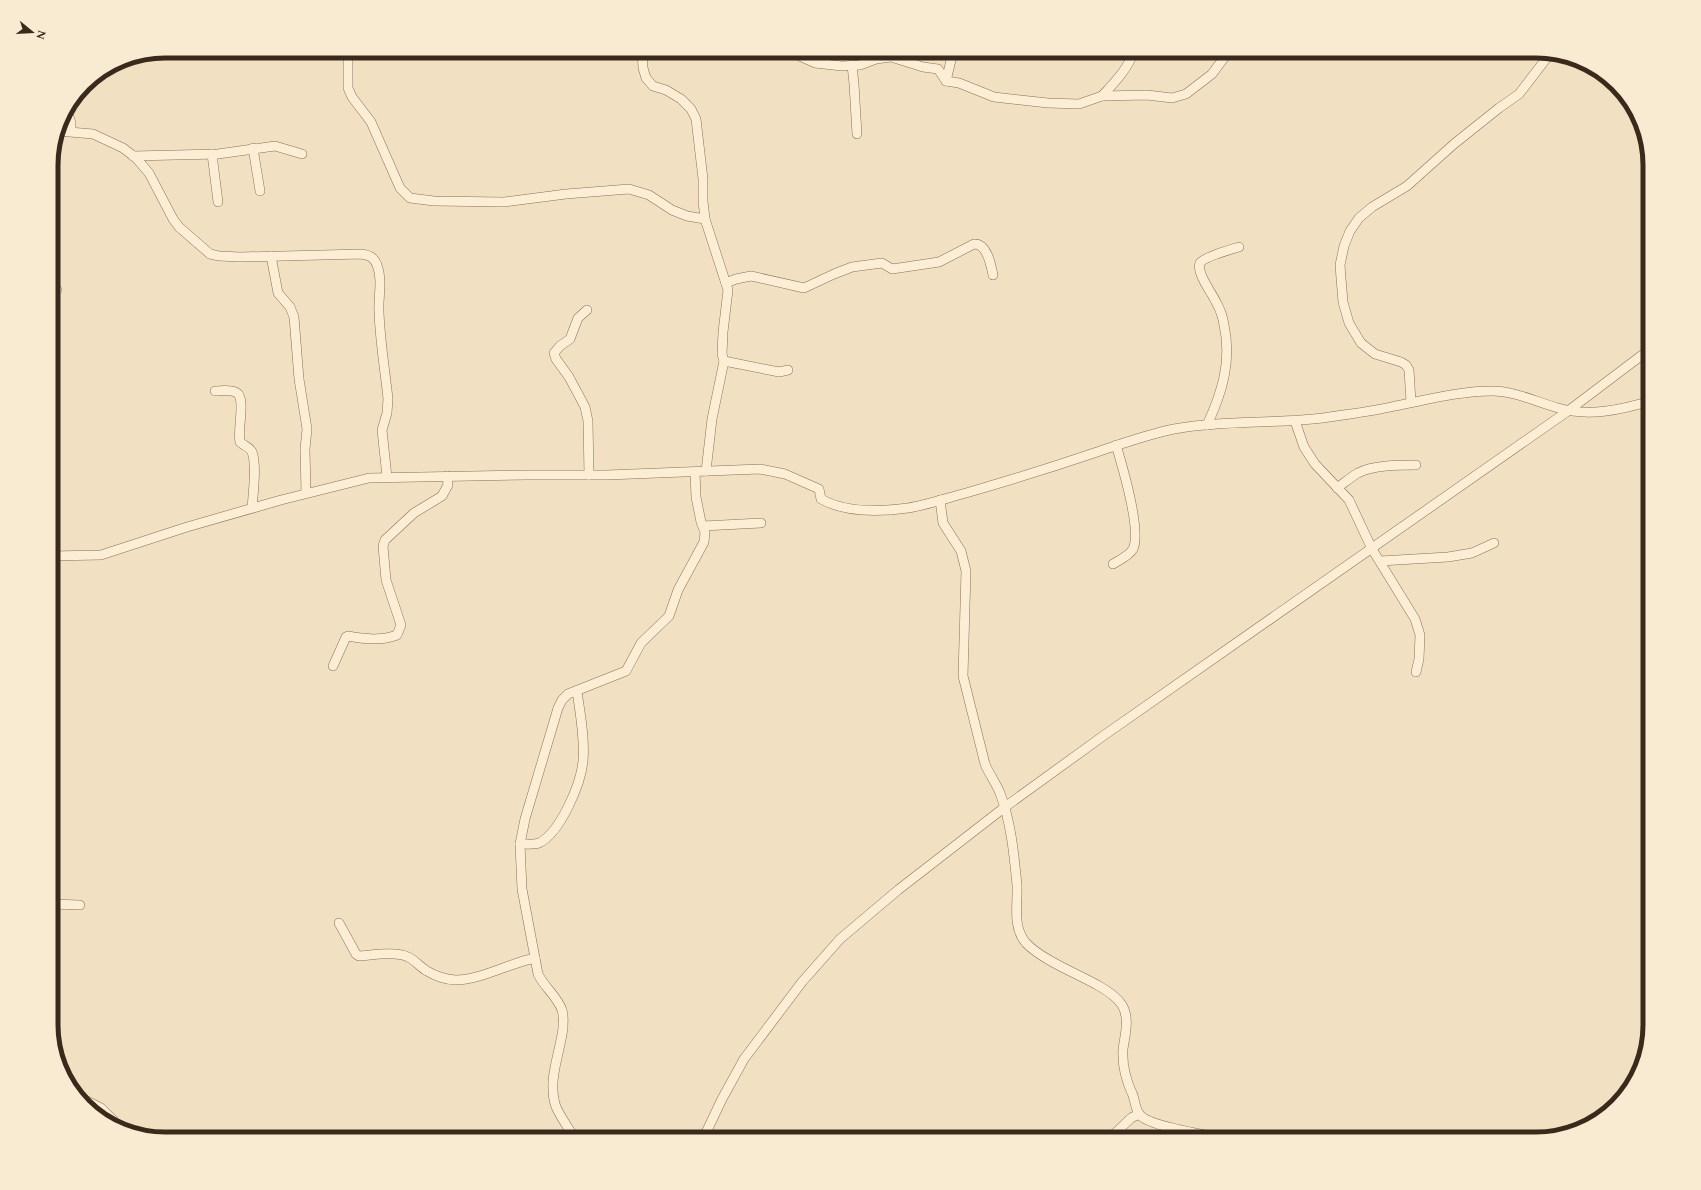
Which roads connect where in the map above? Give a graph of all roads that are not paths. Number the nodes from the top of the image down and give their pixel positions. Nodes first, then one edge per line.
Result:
1 (348, 58) edge
2 (642, 58) edge
3 (804, 58) edge
4 (884, 58) edge
5 (894, 58) edge
6 (952, 58) edge
7 (1132, 58) edge
8 (1224, 58) edge
9 (1546, 58) edge
10 (852, 65) junction
11 (946, 81) junction
12 (1102, 96) junction
13 (69, 117) edge
14 (64, 130) edge
15 (71, 131) junction
16 (857, 134) dead end
17 (253, 148) junction
18 (212, 154) junction
19 (302, 154) dead end
20 (133, 156) junction
21 (260, 191) dead end
22 (218, 202) dead end
23 (705, 219) junction
24 (1239, 247) dead end
25 (271, 256) junction
26 (993, 275) dead end
27 (726, 283) junction
28 (587, 310) dead end
29 (1643, 354) edge
30 (724, 361) junction
31 (788, 370) dead end
32 (215, 391) dead end
33 (1411, 402) junction
34 (1643, 403) edge
35 (1568, 411) junction
36 (1295, 421) junction
37 (1207, 425) junction
38 (1116, 445) junction
39 (1416, 466) dead end
40 (706, 471) junction
41 (695, 472) junction
42 (590, 475) junction
43 (447, 476) junction
44 (387, 477) junction
45 (1337, 488) junction
46 (306, 493) junction
47 (940, 500) junction
48 (252, 508) junction
49 (761, 523) dead end
50 (703, 526) junction
51 (1494, 543) dead end
52 (1372, 549) junction
53 (58, 556) edge
54 (1380, 561) junction
55 (1113, 564) dead end
56 (333, 666) dead end
57 (1416, 672) dead end
58 (576, 691) junction
59 (1005, 807) junction
60 (520, 844) junction
61 (58, 904) edge
62 (80, 905) dead end
63 (339, 922) dead end
64 (535, 958) junction
65 (95, 1105) edge
66 (1139, 1114) junction
67 (108, 1115) edge
68 (571, 1132) edge
69 (706, 1132) edge
70 (1116, 1132) edge
71 (1195, 1132) edge

1 - 23 street
2 - 23 street
3 - 10 street
4 - 10 street
5 - 11 street
6 - 11 street
7 - 12 street
8 - 12 street
9 - 33 street
10 - 16 street
11 - 12 street
13 - 15 street
14 - 15 street
15 - 20 street
17 - 18 street
17 - 19 street
17 - 21 street
18 - 20 street
18 - 22 street
20 - 25 street
23 - 27 street
24 - 37 street
25 - 44 street
25 - 46 street
26 - 27 street
27 - 30 street
28 - 42 street
29 - 35 street
30 - 31 street
30 - 40 street
32 - 48 street
33 - 35 street
33 - 36 street
34 - 35 street
35 - 52 street
36 - 37 street
36 - 45 street
37 - 38 street
38 - 47 street
38 - 55 street
39 - 45 street
40 - 41 street
40 - 47 street
41 - 42 street
41 - 50 street
42 - 43 street
43 - 44 street
43 - 56 street
44 - 46 street
45 - 52 street
46 - 48 street
47 - 59 street
48 - 53 street
49 - 50 street
50 - 58 street
51 - 54 street
52 - 54 street
52 - 59 street
54 - 57 street
58 - 60 street
58 - 60 street
59 - 66 street
59 - 69 street
60 - 64 street
61 - 62 street
63 - 64 street
64 - 68 street
65 - 67 street
66 - 70 street
66 - 71 street

